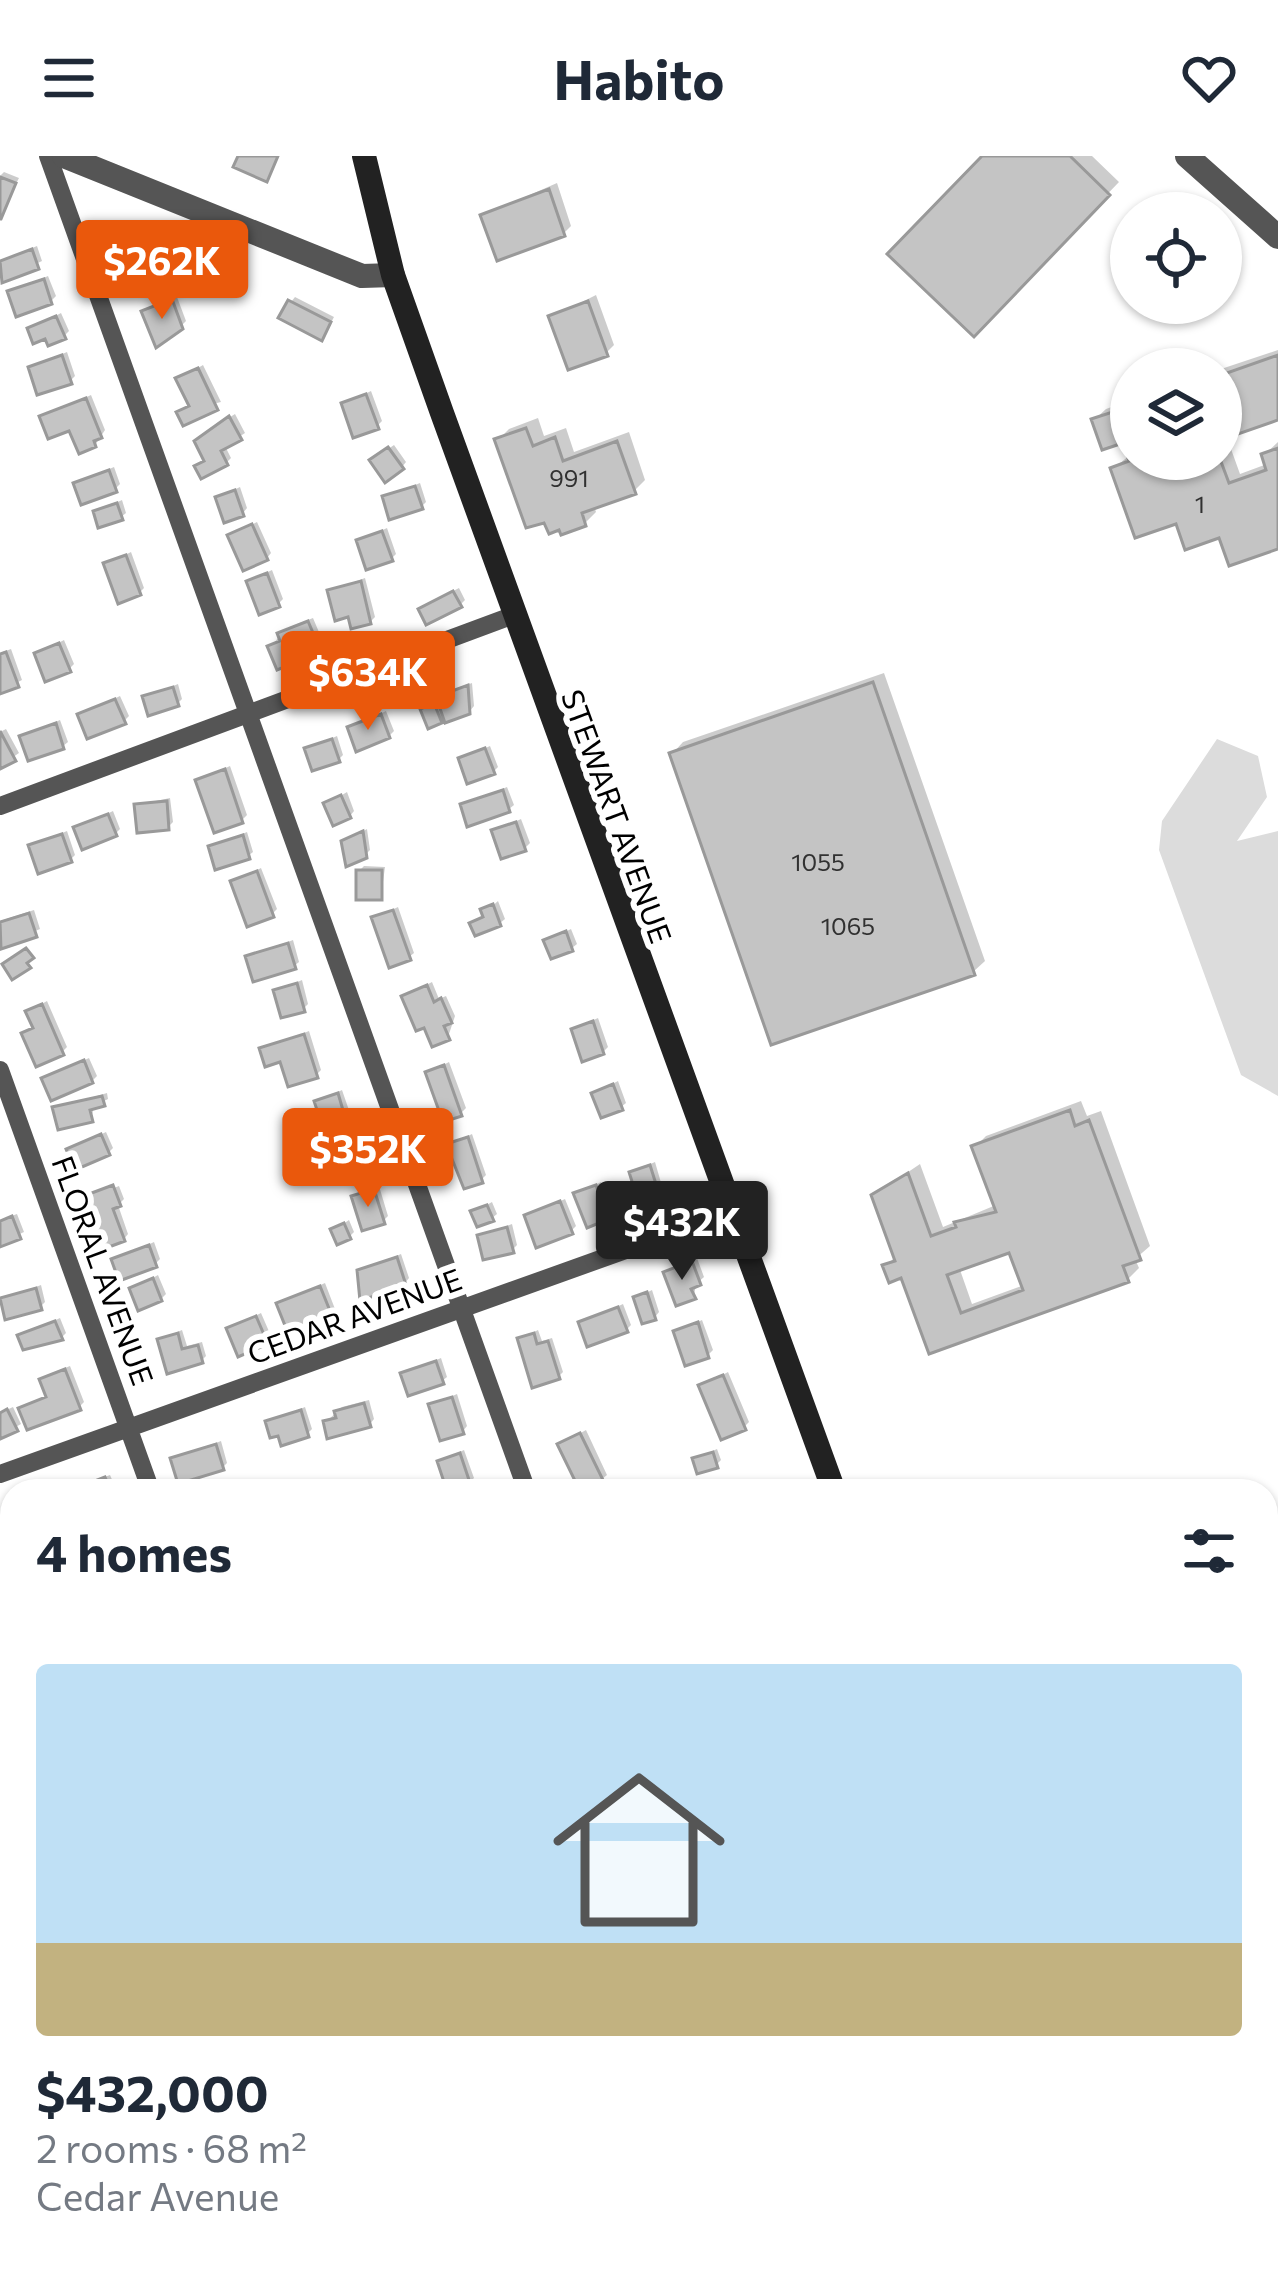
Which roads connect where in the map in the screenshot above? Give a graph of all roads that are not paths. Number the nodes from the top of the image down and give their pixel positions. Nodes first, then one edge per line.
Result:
1 (48, 156) edge
2 (64, 156) edge
3 (364, 156) edge
4 (1186, 156) edge
5 (1278, 237) edge
6 (394, 275) junction
7 (514, 615) junction
8 (248, 716) junction
9 (0, 806) edge
10 (0, 1070) edge
11 (729, 1213) junction
12 (461, 1308) junction
13 (129, 1428) junction
14 (0, 1474) edge
15 (147, 1479) edge
16 (523, 1479) edge
17 (829, 1479) edge

1 - 8 street
2 - 6 street
3 - 6 main road, STEWART AVENUE
4 - 5 street
6 - 7 main road, STEWART AVENUE
7 - 8 street
7 - 11 main road, STEWART AVENUE
8 - 9 street
8 - 12 street
10 - 13 street, FLORAL AVENUE
11 - 12 street, CEDAR AVENUE
11 - 17 main road, STEWART AVENUE
12 - 13 street, CEDAR AVENUE
12 - 16 street
13 - 14 street, CEDAR AVENUE
13 - 15 street, FLORAL AVENUE

